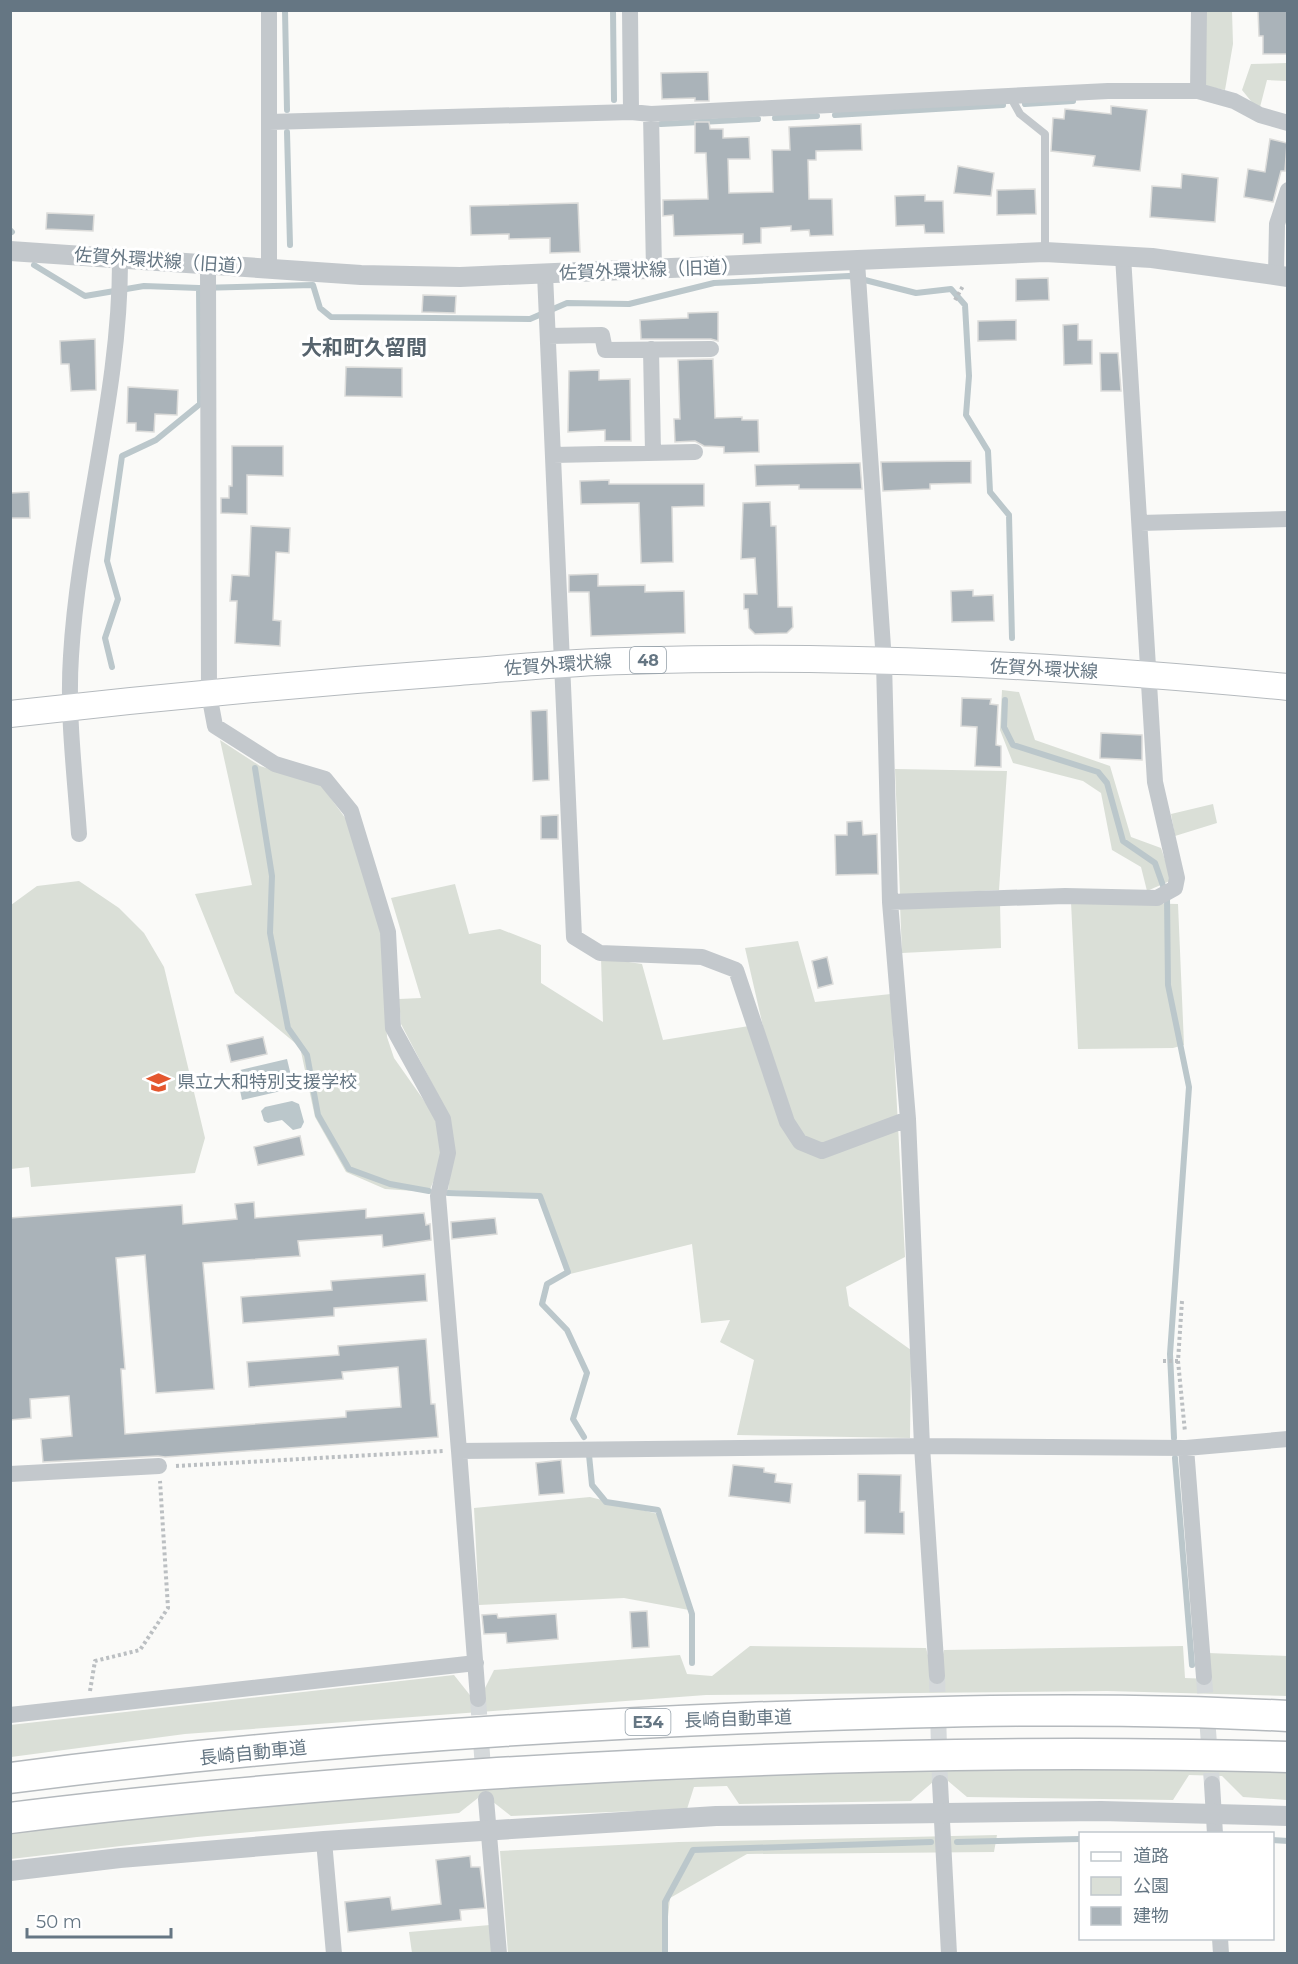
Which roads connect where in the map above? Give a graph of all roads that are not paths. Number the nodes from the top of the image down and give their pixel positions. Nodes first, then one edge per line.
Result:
1 (269, 10) edge
2 (630, 10) edge
3 (1199, 10) edge
4 (1198, 91) junction
5 (1010, 96) junction
6 (631, 112) junction
7 (651, 114) junction
8 (269, 123) junction
9 (1287, 123) edge
10 (1287, 190) edge
11 (1282, 223) edge
12 (10, 251) edge
13 (1044, 252) junction
14 (1123, 256) junction
15 (120, 257) junction
16 (857, 262) junction
17 (269, 269) junction
18 (654, 270) junction
19 (545, 274) junction
20 (1282, 276) edge
21 (208, 279) junction
22 (548, 331) junction
23 (711, 349) dead end
24 (651, 350) junction
25 (695, 452) dead end
26 (653, 453) junction
27 (553, 455) junction
28 (1287, 519) edge
29 (1140, 523) junction
30 (884, 662) junction
31 (563, 665) junction
32 (1149, 676) junction
33 (1287, 687) edge
34 (209, 694) junction
35 (70, 708) junction
36 (10, 714) edge
37 (79, 834) dead end
38 (890, 902) junction
39 (908, 1119) junction
40 (1287, 1439) edge
41 (922, 1446) junction
42 (1186, 1448) junction
43 (459, 1451) junction
44 (159, 1466) road end
45 (10, 1474) edge
46 (476, 1663) junction
47 (937, 1676) tunnel mouth
48 (1204, 1677) tunnel mouth
49 (478, 1699) tunnel mouth
50 (10, 1715) edge
51 (1287, 1716) edge
52 (1287, 1757) edge
53 (10, 1778) edge
54 (940, 1783) tunnel mouth
55 (1212, 1784) tunnel mouth
56 (486, 1799) tunnel mouth
57 (941, 1812) junction
58 (1214, 1813) junction
59 (1287, 1816) edge
60 (10, 1818) edge
61 (488, 1829) junction
62 (1215, 1832) edge
63 (324, 1841) junction
64 (10, 1871) edge
65 (334, 1953) edge
66 (499, 1953) edge
67 (949, 1953) edge

1 - 8 street
2 - 6 street
3 - 4 street
4 - 5 street
4 - 9 street
5 - 7 street
5 - 13 lane
6 - 7 street
6 - 8 street
7 - 18 street
8 - 17 street
10 - 11 street
11 - 20 street
12 - 15 street, 佐賀外環状線（旧道）
13 - 14 street, 佐賀外環状線（旧道）
13 - 16 street, 佐賀外環状線（旧道）
14 - 20 street, 佐賀外環状線（旧道）
14 - 29 street
15 - 21 street, 佐賀外環状線（旧道）
15 - 35 street
16 - 18 street, 佐賀外環状線（旧道）
16 - 30 street
17 - 19 street, 佐賀外環状線（旧道）
17 - 21 street, 佐賀外環状線（旧道）
18 - 19 street, 佐賀外環状線（旧道）
19 - 22 street
21 - 34 street
22 - 24 street
22 - 27 street
23 - 24 street
24 - 26 street
25 - 26 street
26 - 27 street
27 - 31 street
28 - 29 street
29 - 32 street
30 - 31 main road, 佐賀外環状線 / 48
30 - 32 main road, 佐賀外環状線 / 48
30 - 38 street
31 - 34 main road, 佐賀外環状線 / 48
31 - 39 street
32 - 33 main road, 佐賀外環状線 / 48
32 - 38 street
34 - 35 main road, 佐賀外環状線 / 48
34 - 43 street
35 - 36 main road, 佐賀外環状線 / 48
35 - 37 street
38 - 39 street
39 - 41 street
40 - 42 street
41 - 42 street
41 - 43 street
41 - 47 street
42 - 48 street
43 - 46 street
44 - 45 street
46 - 49 street
46 - 50 street
51 - 53 highway, 長崎自動車道 / E34
52 - 60 highway
54 - 57 street
55 - 58 street
56 - 61 street
57 - 58 street
57 - 61 street
57 - 67 street
58 - 59 street
58 - 62 street
61 - 63 street
61 - 66 street
63 - 64 street
63 - 65 street

